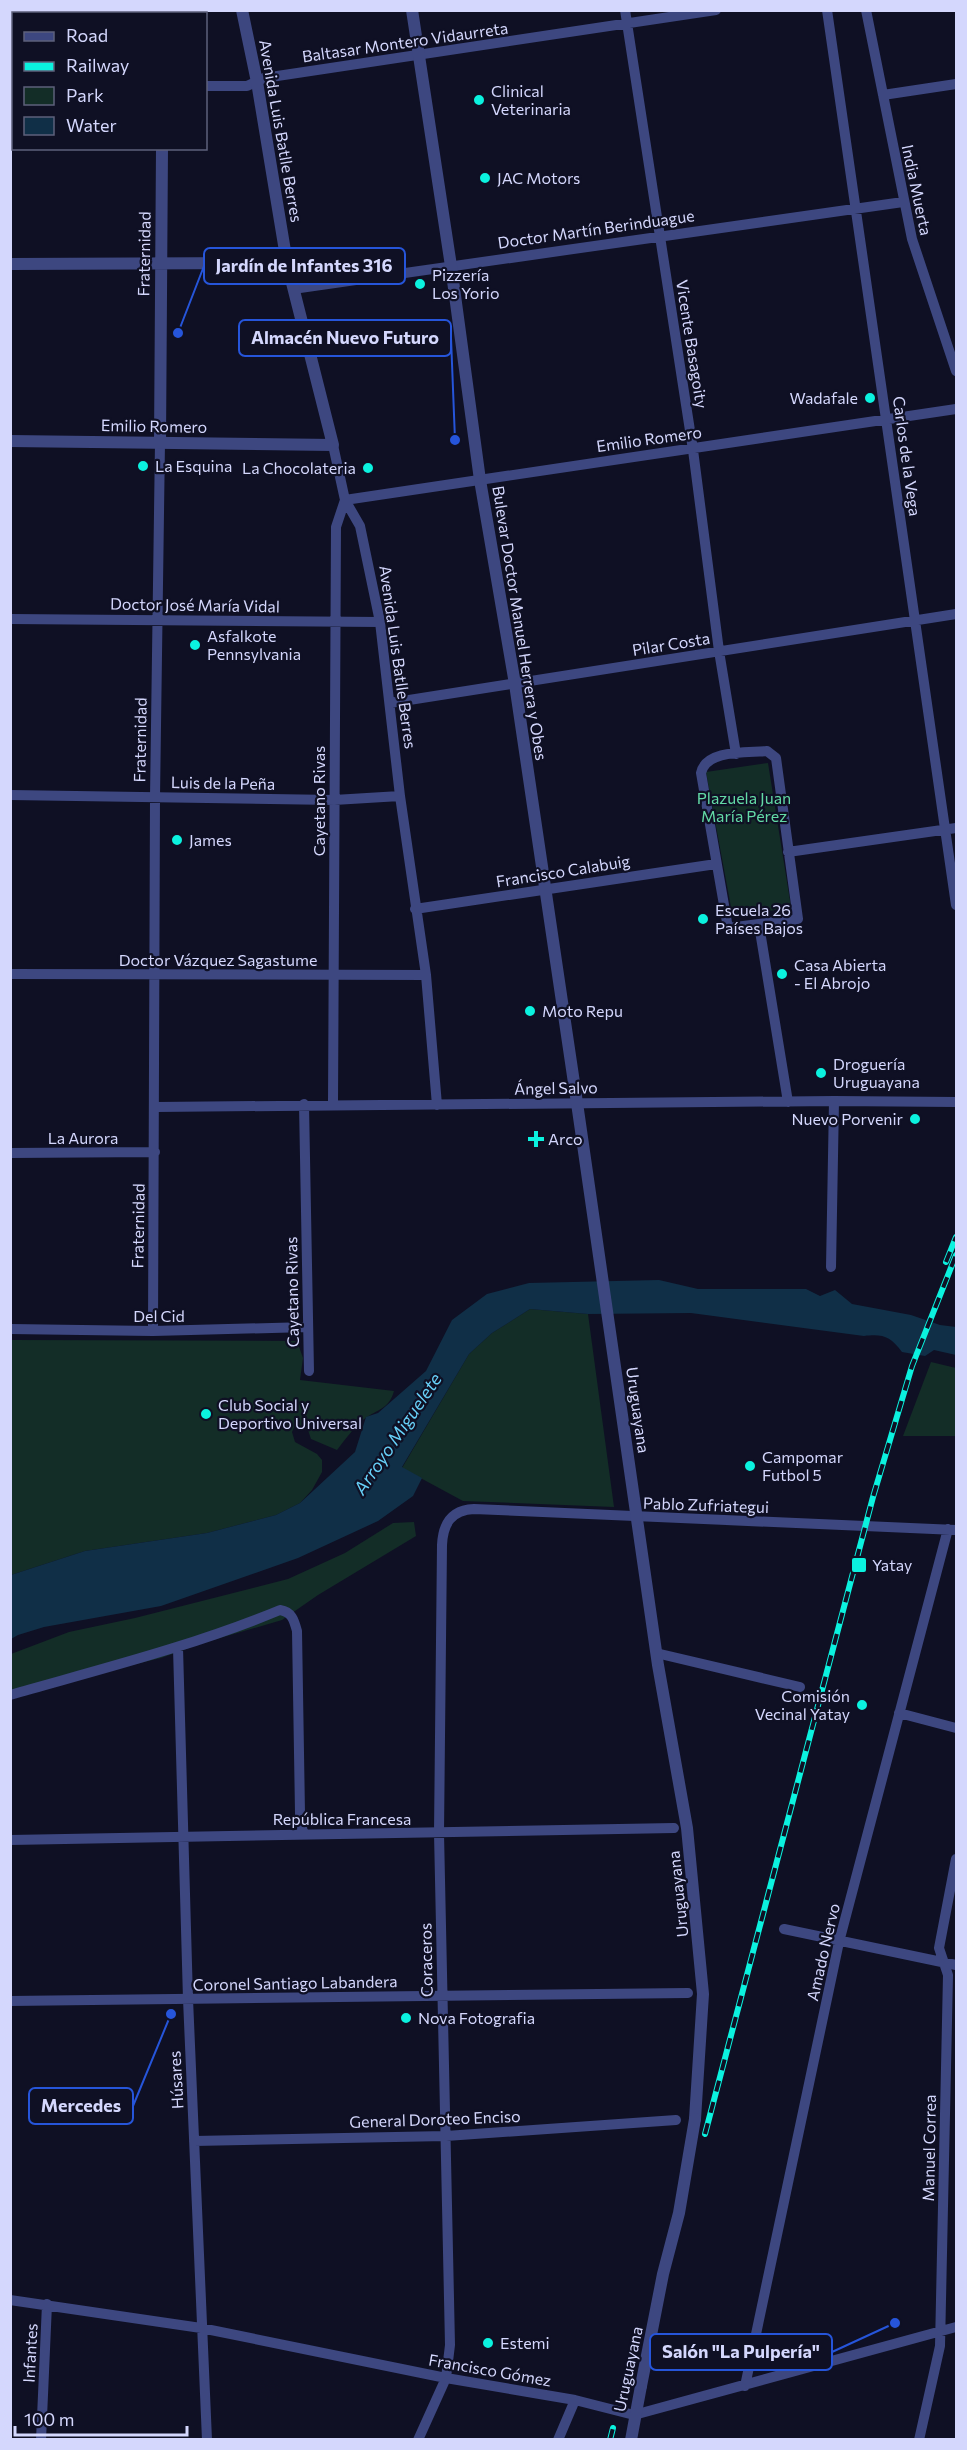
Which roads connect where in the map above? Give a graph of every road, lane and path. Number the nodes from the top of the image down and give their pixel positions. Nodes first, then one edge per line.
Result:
1 (243, 10) edge
2 (412, 10) edge
3 (625, 10) edge
4 (716, 10) edge
5 (827, 10) edge
6 (866, 10) edge
7 (627, 24) junction
8 (418, 56) junction
9 (257, 82) junction
10 (957, 84) edge
11 (207, 86) edge
12 (883, 95) junction
13 (162, 150) edge
14 (903, 202) junction
15 (856, 209) junction
16 (660, 237) junction
17 (287, 263) junction
18 (10, 264) edge
19 (160, 265) junction
20 (451, 266) junction
21 (293, 289) junction
22 (957, 371) edge
23 (957, 409) edge
24 (887, 419) junction
25 (10, 441) edge
26 (160, 442) junction
27 (333, 445) junction
28 (693, 450) junction
29 (480, 480) junction
30 (345, 500) junction
31 (957, 614) edge
32 (10, 620) edge
33 (158, 620) junction
34 (915, 621) junction
35 (335, 622) junction
36 (380, 622) junction
37 (720, 651) junction
38 (515, 684) junction
39 (390, 702) junction
40 (736, 754) junction
41 (10, 795) edge
42 (400, 796) junction
43 (155, 797) junction
44 (334, 800) junction
45 (957, 828) edge
46 (944, 830) junction
47 (788, 852) junction
48 (716, 864) junction
49 (545, 889) junction
50 (957, 905) edge
51 (415, 909) junction
52 (759, 925) junction
53 (10, 975) edge
54 (333, 975) junction
55 (426, 975) junction
56 (156, 976) junction
57 (834, 1101) junction
58 (788, 1102) junction
59 (957, 1102) edge
60 (577, 1103) junction
61 (304, 1104) junction
62 (333, 1104) junction
63 (437, 1105) junction
64 (156, 1107) junction
65 (155, 1152) junction
66 (10, 1154) edge
67 (597, 1240) joint
68 (831, 1267) dead end
69 (308, 1327) junction
70 (10, 1329) edge
71 (153, 1331) junction
72 (309, 1371) dead end
73 (454, 1514) joint
74 (637, 1517) junction
75 (952, 1530) edge
76 (178, 1647) junction
77 (657, 1659) junction
78 (800, 1687) dead end
79 (10, 1695) edge
80 (899, 1713) junction
81 (957, 1728) edge
82 (674, 1828) dead end
83 (439, 1833) junction
84 (303, 1834) junction
85 (183, 1836) junction
86 (10, 1840) edge
87 (957, 1858) edge
88 (784, 1929) dead end
89 (839, 1942) junction
90 (944, 1962) junction
91 (957, 1965) edge
92 (688, 1993) dead end
93 (441, 1996) junction
94 (188, 1999) junction
95 (10, 2001) edge
96 (676, 2120) dead end
97 (446, 2136) junction
98 (194, 2141) junction
99 (10, 2300) edge
100 (47, 2304) junction
101 (957, 2326) edge
102 (201, 2328) junction
103 (940, 2331) junction
104 (446, 2378) junction
105 (745, 2386) junction
106 (575, 2400) junction
107 (634, 2415) junction
108 (41, 2439) edge
109 (207, 2439) edge
110 (418, 2439) edge
111 (558, 2439) edge
112 (631, 2439) edge
113 (919, 2439) edge

1 - 9 street, Avenida Luis Batlle Berres
2 - 8 street, Bulevar Doctor Manuel Herrera y Obes
3 - 7 street, Vicente Basagoity
4 - 7 street, Baltasar Montero Vidaurreta
5 - 15 street, Carlos de la Vega
6 - 12 street, India Muerta
7 - 8 street, Baltasar Montero Vidaurreta
7 - 16 street, Vicente Basagoity
8 - 9 street, Baltasar Montero Vidaurreta
8 - 20 street, Bulevar Doctor Manuel Herrera y Obes
9 - 11 street, Baltasar Montero Vidaurreta
9 - 17 street, Avenida Luis Batlle Berres
10 - 12 street
12 - 14 street, India Muerta
13 - 19 street, Fraternidad
14 - 15 street, Doctor Martín Berinduague
14 - 22 street, India Muerta
15 - 16 street, Doctor Martín Berinduague
15 - 24 street, Carlos de la Vega
16 - 20 street, Doctor Martín Berinduague
16 - 28 street, Vicente Basagoity
17 - 19 street
17 - 21 street, Avenida Luis Batlle Berres
18 - 19 street
19 - 26 street, Fraternidad
20 - 21 street, Doctor Martín Berinduague
20 - 29 street, Bulevar Doctor Manuel Herrera y Obes
21 - 27 street, Avenida Luis Batlle Berres
23 - 24 street, Emilio Romero
24 - 28 street, Emilio Romero
24 - 34 street, Carlos de la Vega
25 - 26 street, Emilio Romero
26 - 27 street, Emilio Romero
26 - 33 street, Fraternidad
27 - 30 street, Avenida Luis Batlle Berres
28 - 29 street, Emilio Romero
28 - 37 street, Vicente Basagoity
29 - 30 street, Emilio Romero
29 - 38 street, Bulevar Doctor Manuel Herrera y Obes
30 - 35 street, Cayetano Rivas
30 - 36 street, Avenida Luis Batlle Berres
31 - 34 street, Pilar Costa
32 - 33 street, Doctor José María Vidal
33 - 35 street, Doctor José María Vidal
33 - 43 street, Fraternidad
34 - 37 street, Pilar Costa
34 - 46 street, Carlos de la Vega
35 - 36 street, Doctor José María Vidal
35 - 44 street, Cayetano Rivas
36 - 39 street, Avenida Luis Batlle Berres
37 - 38 street, Pilar Costa
37 - 40 street, Vicente Basagoity
38 - 39 street, Pilar Costa
38 - 49 street, Bulevar Doctor Manuel Herrera y Obes
39 - 42 street, Avenida Luis Batlle Berres
40 - 47 street
40 - 48 street
41 - 43 street, Luis de la Peña
42 - 44 street, Luis de la Peña
42 - 51 street, Avenida Luis Batlle Berres
43 - 44 street, Luis de la Peña
43 - 56 street, Fraternidad
44 - 54 street, Cayetano Rivas
45 - 46 street
46 - 47 street
46 - 50 street, Carlos de la Vega
47 - 52 street
48 - 49 street, Francisco Calabuig
48 - 52 street
49 - 51 street, Francisco Calabuig
49 - 60 street, Bulevar Doctor Manuel Herrera y Obes
51 - 55 street, Avenida Luis Batlle Berres
52 - 58 street
53 - 56 street, Doctor Vázquez Sagastume
54 - 55 street, Doctor Vázquez Sagastume
54 - 56 street, Doctor Vázquez Sagastume
54 - 62 street, Cayetano Rivas
55 - 63 street, Avenida Luis Batlle Berres
56 - 64 street, Fraternidad
57 - 58 street, Ángel Salvo
57 - 59 street, Ángel Salvo
57 - 68 street
58 - 60 street, Ángel Salvo
60 - 63 street, Ángel Salvo
60 - 67 street, Bulevar Doctor Manuel Herrera y Obes
61 - 62 street, Ángel Salvo
61 - 64 street, Ángel Salvo
61 - 69 street, Cayetano Rivas
62 - 63 street, Ángel Salvo
64 - 65 street, Fraternidad
65 - 66 street, La Aurora
65 - 71 street, Fraternidad
67 - 74 street, Uruguayana
69 - 71 street, Del Cid
69 - 72 street, Cayetano Rivas
70 - 71 street, Del Cid
73 - 74 street, Pablo Zufriategui
73 - 83 street, Coraceros
74 - 75 street, Pablo Zufriategui
74 - 77 street, Uruguayana
75 - 80 street, Amado Nervo
76 - 79 street
76 - 84 street
76 - 85 street, Húsares
77 - 78 street
77 - 107 street, Uruguayana, bridge
80 - 81 street
80 - 89 street, Amado Nervo
82 - 83 street, República Francesa
83 - 84 street, República Francesa
83 - 93 street, Coraceros
84 - 85 street, República Francesa
85 - 86 street, República Francesa
85 - 94 street, Húsares
87 - 90 street, Manuel Correa
88 - 89 street
89 - 90 street
89 - 105 street, Amado Nervo
90 - 91 street
90 - 103 street, Manuel Correa
92 - 93 street, Coronel Santiago Labandera
93 - 94 street, Coronel Santiago Labandera
93 - 97 street, Coraceros
94 - 95 street, Coronel Santiago Labandera
94 - 98 street, Húsares
96 - 97 street, General Doroteo Enciso
97 - 98 street, General Doroteo Enciso
97 - 104 street, Coraceros
98 - 102 street, Húsares
99 - 100 street, Francisco Gómez
100 - 102 street, Francisco Gómez
100 - 108 street, Infantes
101 - 103 street, Francisco Gómez
102 - 104 street, Francisco Gómez
102 - 109 street, Húsares
103 - 105 street, Francisco Gómez
103 - 113 street, Manuel Correa
104 - 106 street, Francisco Gómez
104 - 110 street, Coraceros
105 - 107 street, Francisco Gómez
106 - 107 street, Francisco Gómez
106 - 111 street
107 - 112 street, Uruguayana

